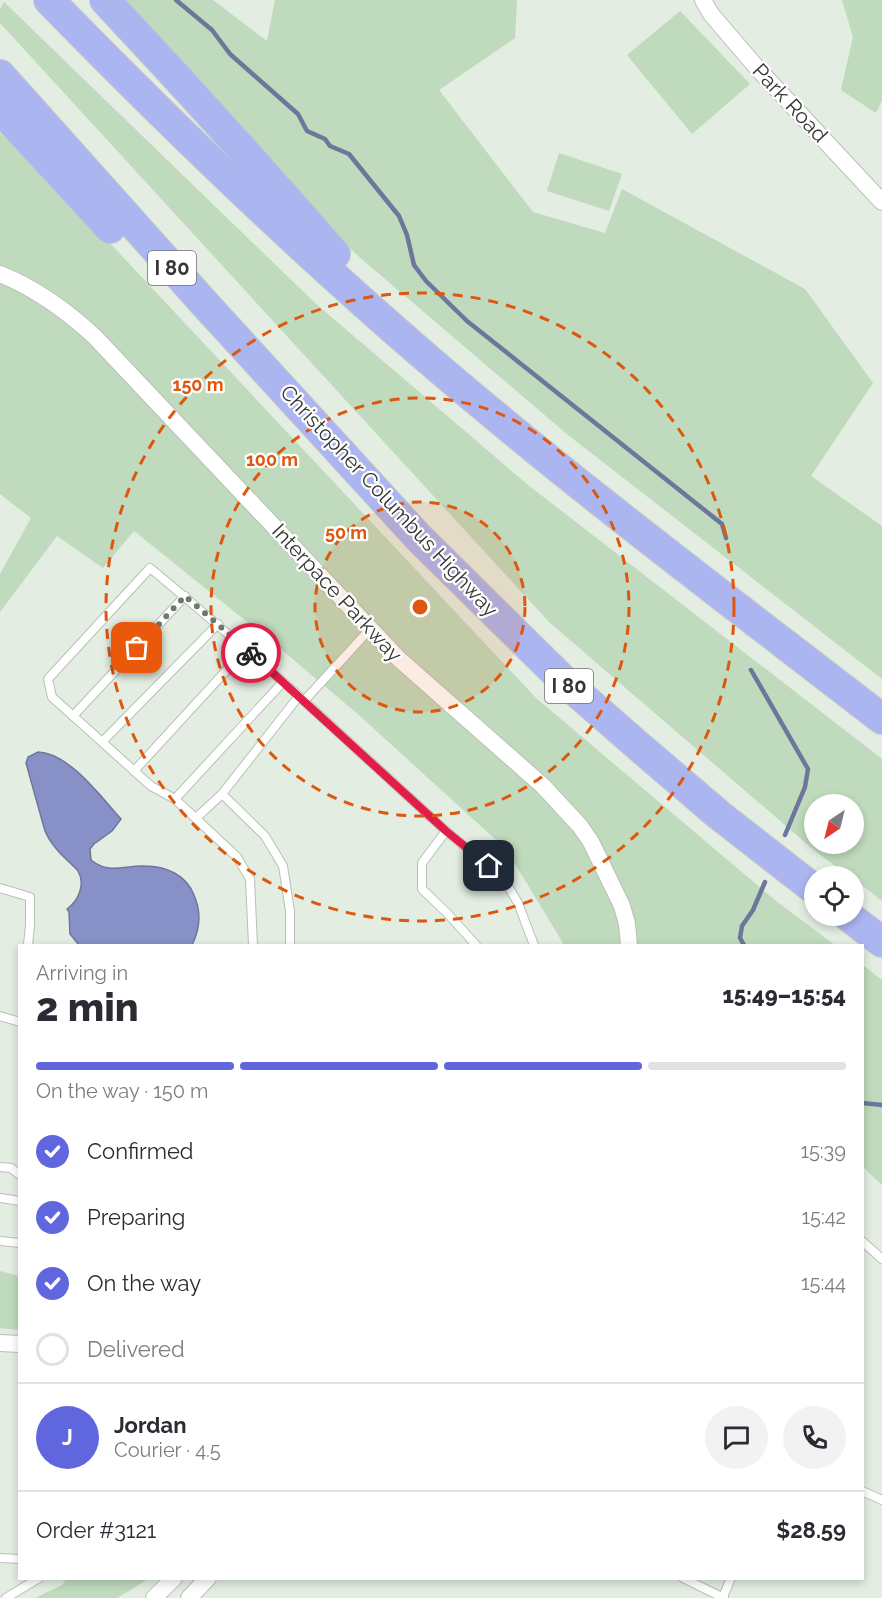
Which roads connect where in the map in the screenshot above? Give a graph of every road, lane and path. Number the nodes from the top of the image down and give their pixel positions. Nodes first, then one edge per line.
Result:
1 (49, 0) edge
2 (105, 0) edge
3 (703, 0) edge
4 (0, 75) edge
5 (0, 109) edge
6 (882, 202) edge
7 (0, 274) edge
8 (421, 353) junction
9 (347, 458) junction
10 (185, 596) junction
11 (218, 624) junction
12 (370, 629) junction
13 (246, 649) junction
14 (283, 682) junction
15 (302, 699) junction
16 (73, 716) junction
17 (882, 719) edge
18 (102, 742) junction
19 (134, 771) junction
20 (222, 794) junction
21 (175, 799) junction
22 (196, 819) junction
23 (446, 831) junction
24 (804, 882) edge
25 (0, 888) edge
26 (861, 926) edge
27 (882, 942) edge
28 (28, 944) edge
29 (253, 944) edge
30 (290, 944) edge
31 (475, 944) edge
32 (534, 944) edge
33 (629, 944) edge
34 (0, 1016) edge
35 (18, 1022) edge
36 (0, 1167) edge
37 (18, 1173) edge
38 (0, 1198) edge
39 (18, 1201) edge
40 (0, 1241) edge
41 (18, 1243) edge
42 (864, 1243) edge
43 (882, 1259) edge
44 (0, 1343) edge
45 (18, 1344) edge
46 (864, 1492) edge
47 (882, 1500) edge
48 (0, 1558) edge
49 (18, 1559) edge
50 (36, 1580) edge
51 (172, 1580) edge
52 (206, 1580) edge
53 (687, 1580) edge
54 (730, 1580) edge
55 (6, 1598) edge
56 (154, 1598) edge
57 (189, 1598) edge
58 (724, 1598) edge

1 - 8 highway
2 - 8 highway
3 - 6 street, Park Road
4 - 9 highway, Christopher Columbus Highway / I 80
5 - 9 highway
7 - 12 street, Interpace Parkway
8 - 17 highway
9 - 24 highway, Christopher Columbus Highway / I 80
10 - 11 lane
10 - 16 lane
10 - 16 lane
11 - 13 lane
11 - 18 lane
12 - 15 lane
12 - 33 street, Interpace Parkway
13 - 14 lane
13 - 19 lane
14 - 15 lane
14 - 21 lane
15 - 20 lane
15 - 23 lane
16 - 18 lane
18 - 19 lane
19 - 21 lane
20 - 22 lane
20 - 30 lane
21 - 22 lane
22 - 29 lane
23 - 31 lane
23 - 32 lane
25 - 28 lane
26 - 27 highway
34 - 35 lane
36 - 37 lane
38 - 39 lane
40 - 41 lane
42 - 43 lane
44 - 45 street
46 - 47 lane
48 - 49 lane
50 - 55 lane
51 - 56 street
52 - 57 street
53 - 58 lane
54 - 58 lane

